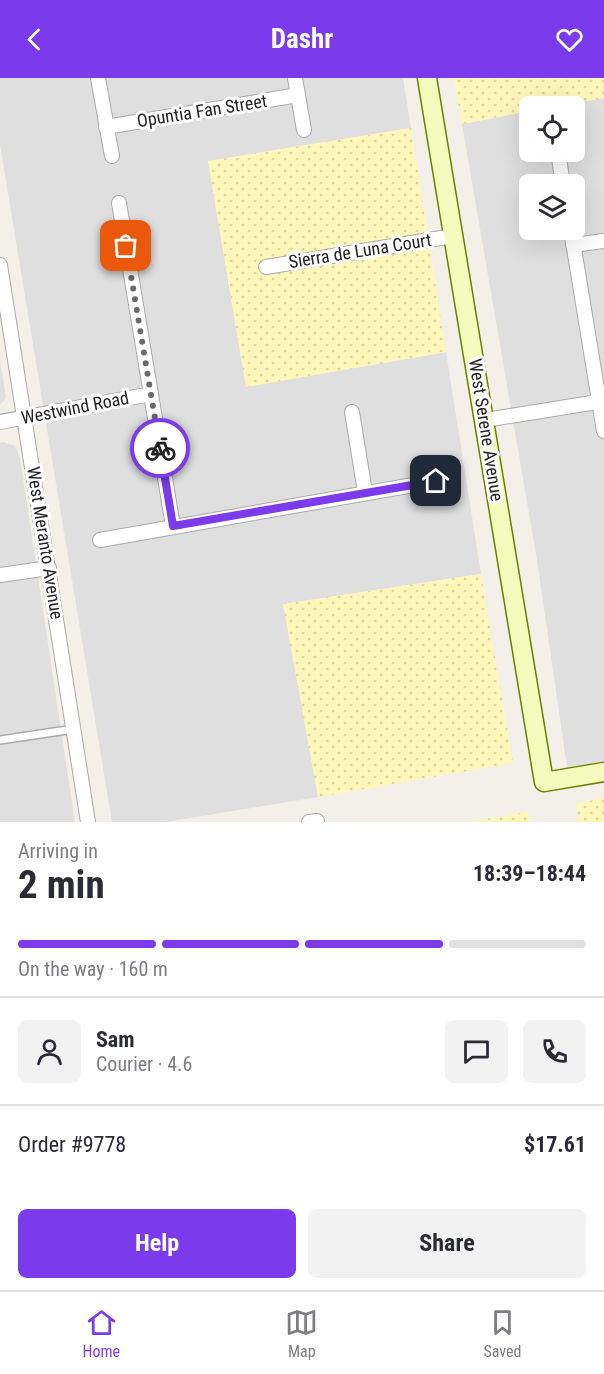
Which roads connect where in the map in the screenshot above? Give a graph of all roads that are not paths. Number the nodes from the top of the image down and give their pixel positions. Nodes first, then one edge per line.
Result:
1 (98, 78) edge
2 (295, 78) edge
3 (427, 78) edge
4 (298, 95) junction
5 (106, 127) junction
6 (304, 130) dead end
7 (111, 156) dead end
8 (119, 203) dead end
9 (453, 236) junction
10 (572, 240) edge
11 (604, 240) edge
12 (573, 246) junction
13 (0, 265) edge
14 (266, 267) dead end
15 (151, 394) junction
16 (602, 401) edge
17 (352, 412) dead end
18 (26, 418) junction
19 (485, 420) junction
20 (0, 422) edge
21 (604, 431) edge
22 (436, 481) dead end
23 (365, 492) junction
24 (173, 526) junction
25 (100, 540) dead end
26 (49, 568) junction
27 (0, 575) edge
28 (74, 729) junction
29 (0, 740) edge
30 (604, 772) edge
31 (88, 822) edge

1 - 5 street
2 - 4 street
3 - 9 street, West Serene Avenue
4 - 5 street, Opuntia Fan Street
4 - 6 street
5 - 7 street
8 - 15 street
9 - 14 street, Sierra de Luna Court
9 - 19 street, West Serene Avenue
10 - 12 street
11 - 12 street
12 - 16 street
13 - 18 street, West Meranto Avenue
15 - 18 street, Westwind Road
15 - 24 street
16 - 19 street
16 - 21 street
17 - 23 street
18 - 20 street, Westwind Road
18 - 26 street, West Meranto Avenue
19 - 30 street, West Serene Avenue
22 - 23 street
23 - 24 street
24 - 25 street
26 - 27 street
26 - 28 street, West Meranto Avenue
28 - 29 lane
28 - 31 street, West Meranto Avenue

